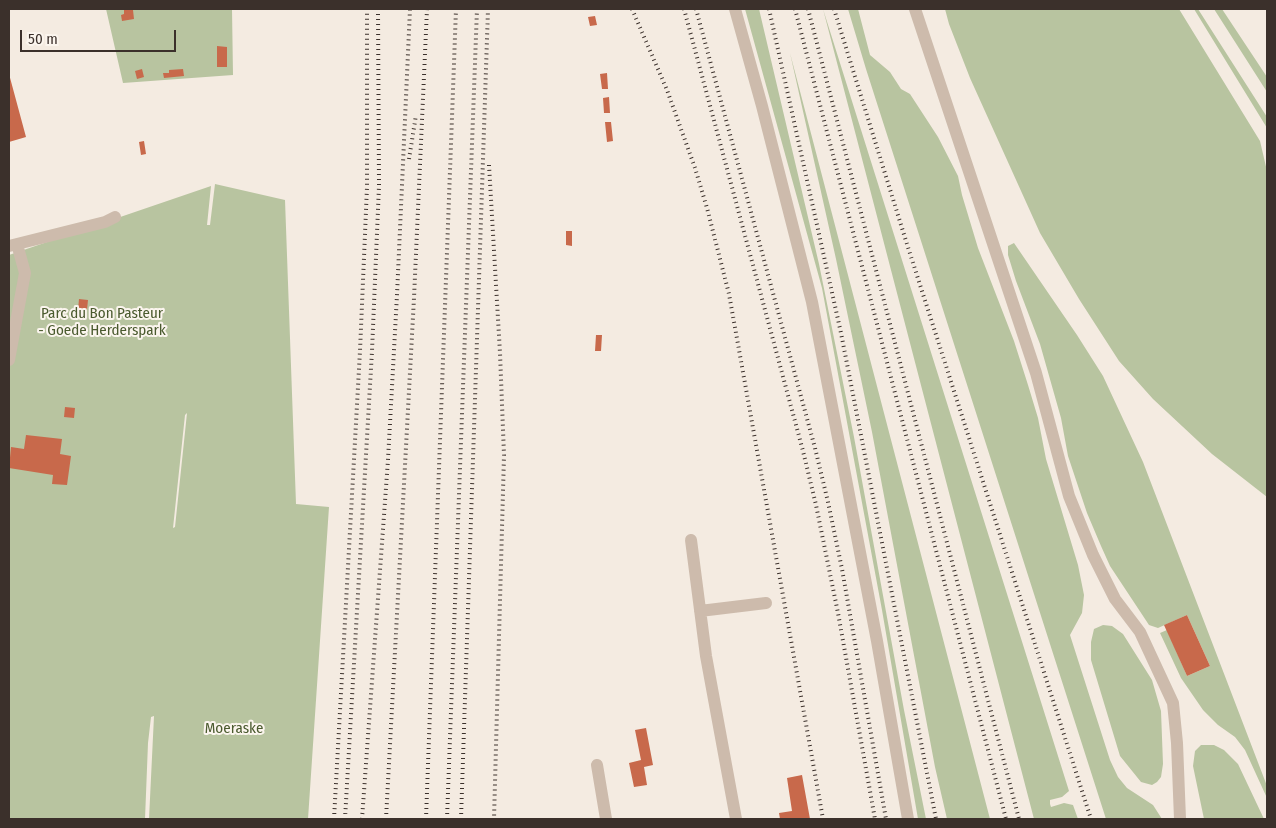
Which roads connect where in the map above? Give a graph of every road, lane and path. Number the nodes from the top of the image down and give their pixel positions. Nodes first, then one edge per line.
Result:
1 (735, 9) edge
2 (915, 9) edge
3 (115, 217) dead end
4 (13, 245) edge
5 (9, 360) edge
6 (691, 540) dead end
7 (766, 603) dead end
8 (700, 611) junction
9 (597, 766) dead end
10 (606, 819) edge
11 (736, 819) edge
12 (908, 819) edge
13 (1180, 819) edge

1 - 12 street
2 - 13 street
3 - 4 street
4 - 5 street
6 - 8 street
7 - 8 street
8 - 11 street
9 - 10 street

